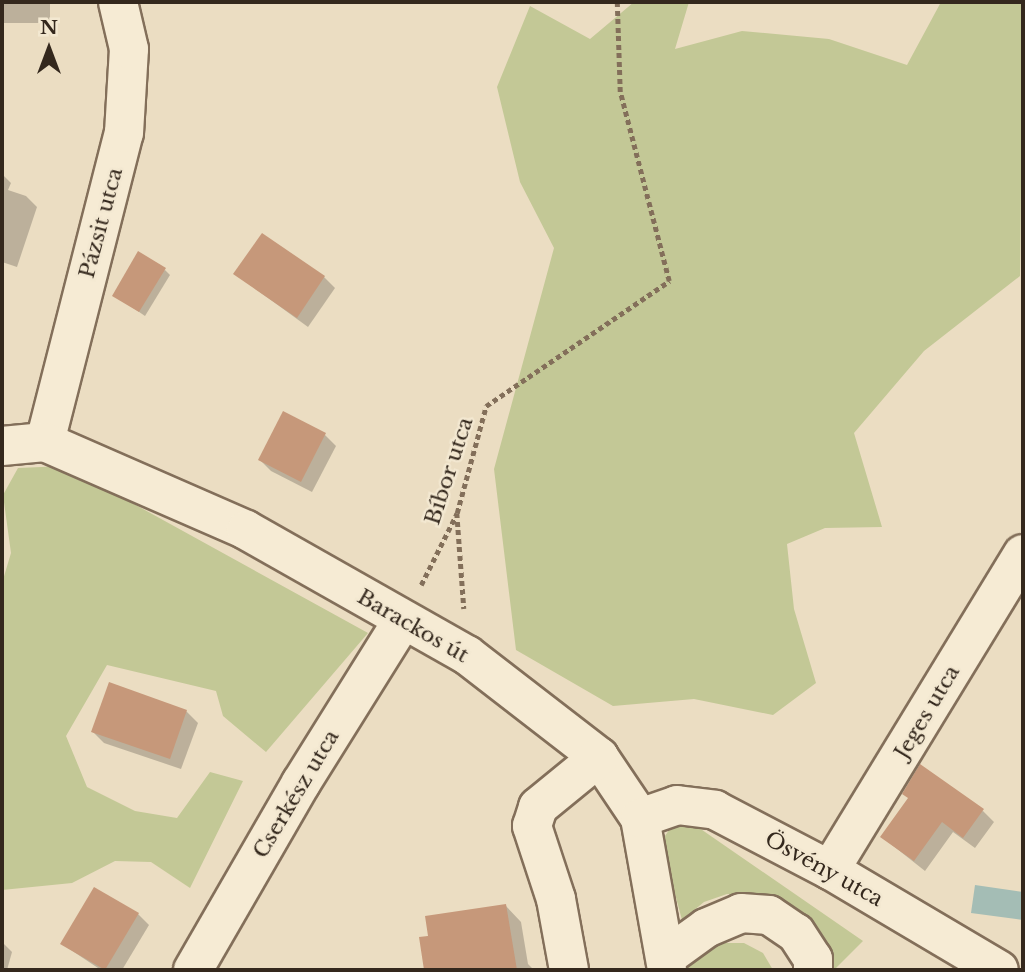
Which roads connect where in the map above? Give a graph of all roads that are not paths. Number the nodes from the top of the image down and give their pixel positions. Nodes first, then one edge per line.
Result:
1 (118, 2) edge
2 (45, 442) junction
3 (2, 446) edge
4 (1023, 554) edge
5 (403, 620) junction
6 (599, 757) junction
7 (640, 818) junction
8 (830, 870) junction
9 (666, 963) edge
10 (193, 970) edge
11 (569, 970) edge
12 (813, 970) edge
13 (999, 970) edge

1 - 2 street, Pázsit utca
2 - 3 street, Barackos út
2 - 5 street, Barackos út
4 - 8 street, Jeges utca
5 - 6 street, Barackos út
5 - 10 street, Cserkész utca
6 - 7 street, Barackos út
6 - 11 street
7 - 8 street, Ösvény utca
7 - 9 street, Barackos út
8 - 13 street, Ösvény utca
9 - 12 street

